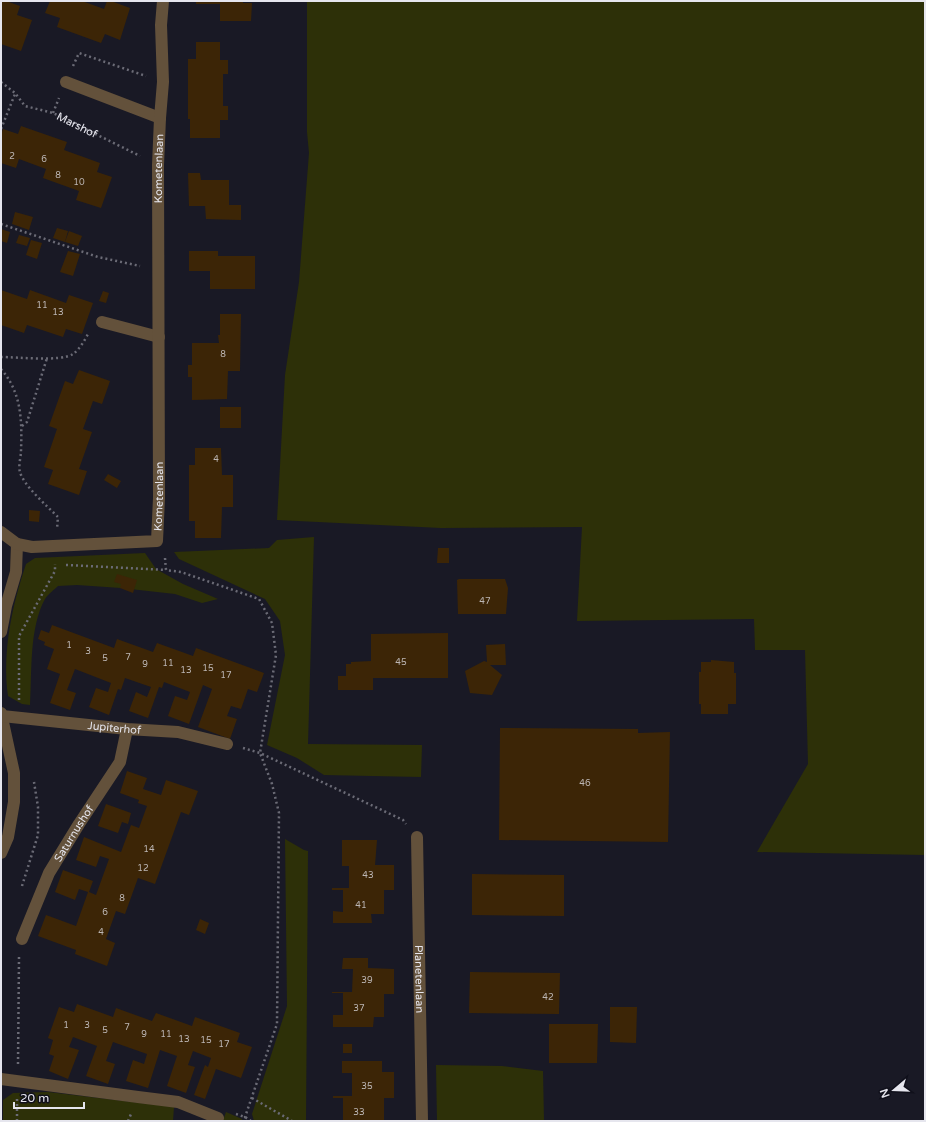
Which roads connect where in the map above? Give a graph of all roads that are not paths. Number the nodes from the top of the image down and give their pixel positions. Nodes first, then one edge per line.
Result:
1 (163, 1) edge
2 (66, 82) dead end
3 (160, 118) junction
4 (102, 322) road end
5 (159, 337) junction
6 (1, 532) edge
7 (17, 544) junction
8 (4, 605) edge
9 (1, 632) edge
10 (1, 714) edge
11 (127, 729) junction
12 (227, 744) dead end
13 (417, 837) road end
14 (1, 853) edge
15 (22, 939) dead end
16 (1, 1078) edge
17 (218, 1118) dead end
18 (422, 1121) edge

1 - 3 street, Kometenlaan
2 - 3 street
3 - 5 street, Kometenlaan
4 - 5 street
5 - 7 street, Kometenlaan
6 - 7 street
7 - 8 street
8 - 9 street
10 - 11 street, Jupiterhof
10 - 14 street
11 - 12 street, Jupiterhof
11 - 15 street, Saturnushof
13 - 18 street, Planetenlaan
16 - 17 street

